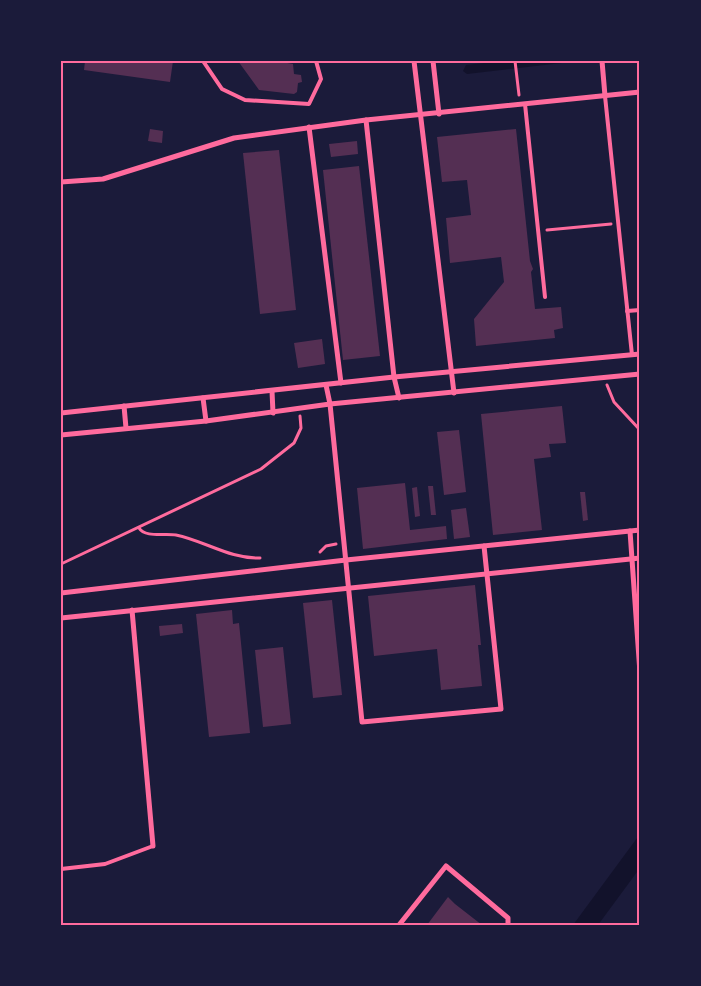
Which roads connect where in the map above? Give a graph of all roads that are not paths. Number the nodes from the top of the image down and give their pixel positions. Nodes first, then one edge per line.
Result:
1 (203, 61) edge
2 (316, 61) edge
3 (414, 61) edge
4 (433, 61) edge
5 (602, 61) edge
6 (640, 92) edge
7 (605, 96) junction
8 (523, 105) junction
9 (439, 114) junction
10 (420, 115) junction
11 (366, 120) junction
12 (309, 128) junction
13 (61, 182) edge
14 (546, 297) dead end
15 (640, 310) edge
16 (627, 311) junction
17 (640, 354) edge
18 (632, 355) junction
19 (452, 373) junction
20 (640, 374) edge
21 (394, 377) junction
22 (341, 383) junction
23 (326, 384) junction
24 (272, 390) junction
25 (454, 393) junction
26 (203, 398) junction
27 (399, 398) junction
28 (330, 404) junction
29 (124, 406) junction
30 (61, 413) edge
31 (273, 413) junction
32 (206, 421) junction
33 (126, 428) junction
34 (61, 436) edge
35 (640, 530) edge
36 (630, 531) junction
37 (484, 546) junction
38 (640, 558) edge
39 (632, 559) junction
40 (346, 560) junction
41 (487, 575) junction
42 (349, 590) junction
43 (61, 593) edge
44 (132, 610) junction
45 (61, 618) edge
46 (640, 673) edge
47 (153, 846) joint
48 (61, 869) edge
49 (399, 925) edge
50 (508, 925) edge

1 - 2 lane
3 - 10 street
4 - 9 street
5 - 7 street
6 - 7 street
7 - 8 street
7 - 16 lane
8 - 9 street
8 - 14 lane
9 - 10 street
10 - 11 street
10 - 19 street
11 - 12 street
11 - 21 street
12 - 13 street
12 - 22 street
15 - 16 lane
16 - 18 lane
17 - 18 street
18 - 19 street
19 - 21 street
19 - 25 street
20 - 25 street
21 - 22 street
21 - 27 street
22 - 23 street
23 - 24 street
23 - 28 street
24 - 26 street
24 - 31 street
25 - 27 street
26 - 29 street
26 - 32 street
27 - 28 street
28 - 31 street
28 - 40 street
29 - 30 street
29 - 33 street
31 - 32 street
32 - 33 street
33 - 34 street
35 - 36 street
36 - 37 street
36 - 39 street
37 - 40 street
37 - 41 street
38 - 39 street
39 - 41 street
39 - 46 street
40 - 42 street
40 - 43 street
41 - 42 street
41 - 42 street
42 - 44 street
44 - 45 street
44 - 47 street
47 - 48 lane
49 - 50 street

